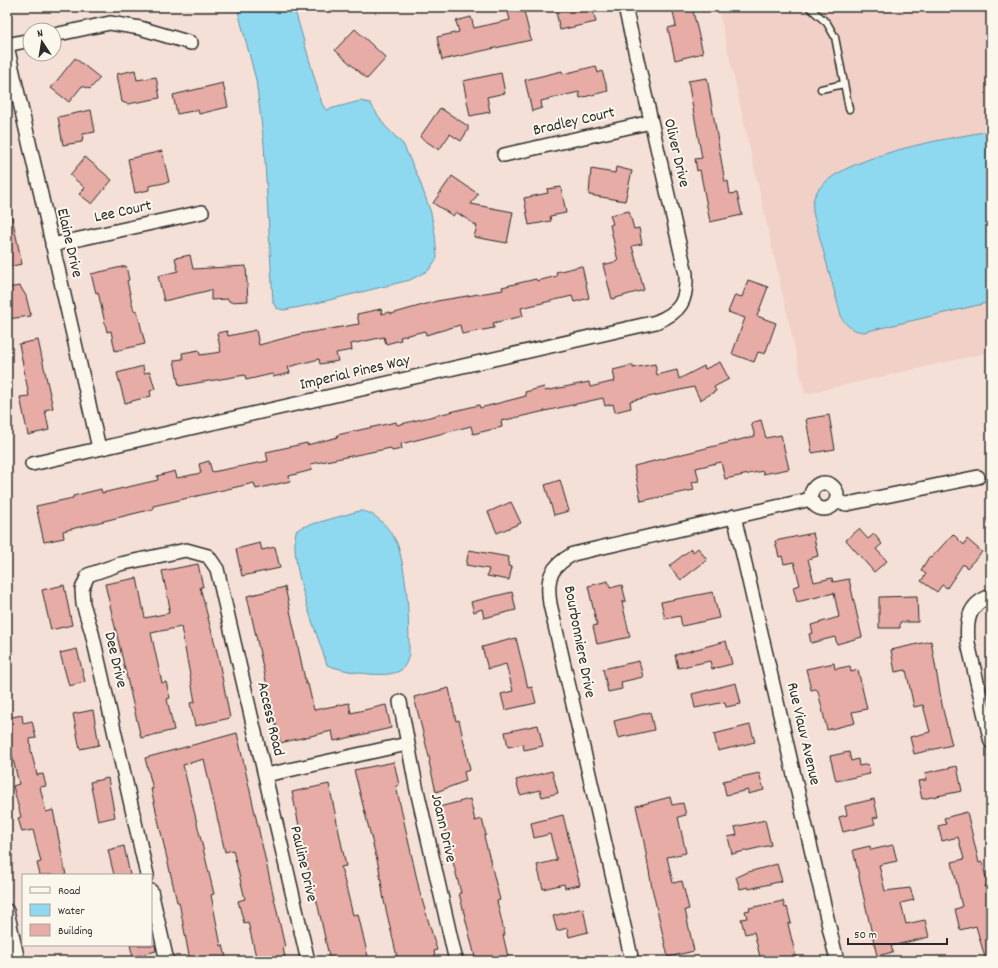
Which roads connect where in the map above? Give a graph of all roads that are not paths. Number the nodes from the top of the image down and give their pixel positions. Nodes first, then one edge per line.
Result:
1 (625, 7) edge
2 (809, 7) edge
3 (62, 33) edge
4 (22, 42) edge
5 (191, 43) dead end
6 (7, 46) edge
7 (844, 84) junction
8 (821, 88) dead end
9 (849, 109) dead end
10 (651, 122) junction
11 (504, 155) dead end
12 (202, 212) dead end
13 (52, 245) junction
14 (681, 306) joint
15 (99, 448) junction
16 (32, 464) dead end
17 (978, 476) dead end
18 (811, 499) junction
19 (836, 502) junction
20 (734, 516) junction
21 (208, 556) joint
22 (991, 596) edge
23 (400, 702) dead end
24 (991, 742) edge
25 (407, 744) junction
26 (266, 775) junction
27 (147, 874) edge
28 (152, 894) edge
29 (7, 911) edge
30 (18, 961) edge
31 (167, 961) edge
32 (308, 961) edge
33 (456, 961) edge
34 (632, 961) edge
35 (837, 961) edge

1 - 10 street, Oliver Drive
2 - 7 lane
3 - 5 street
4 - 6 street
6 - 13 street, Elaine Drive
7 - 8 lane
7 - 9 lane
10 - 11 street, Bradley Court
10 - 14 street, Oliver Drive
12 - 13 street, Lee Court
13 - 15 street, Elaine Drive
14 - 15 street, Imperial Pines Way
15 - 16 street, Imperial Pines Way
17 - 19 street
18 - 19 street
18 - 19 street
18 - 20 street, Bourbonniere Drive
20 - 34 street, Bourbonniere Drive
20 - 35 street, Rue Viauv Avenue
21 - 26 street, Access Road
21 - 27 street, Dee Drive
22 - 24 street
23 - 25 street, Joann Drive
25 - 26 street, Access Road
25 - 33 street, Joann Drive
26 - 32 street, Pauline Drive
28 - 31 street
29 - 30 street

